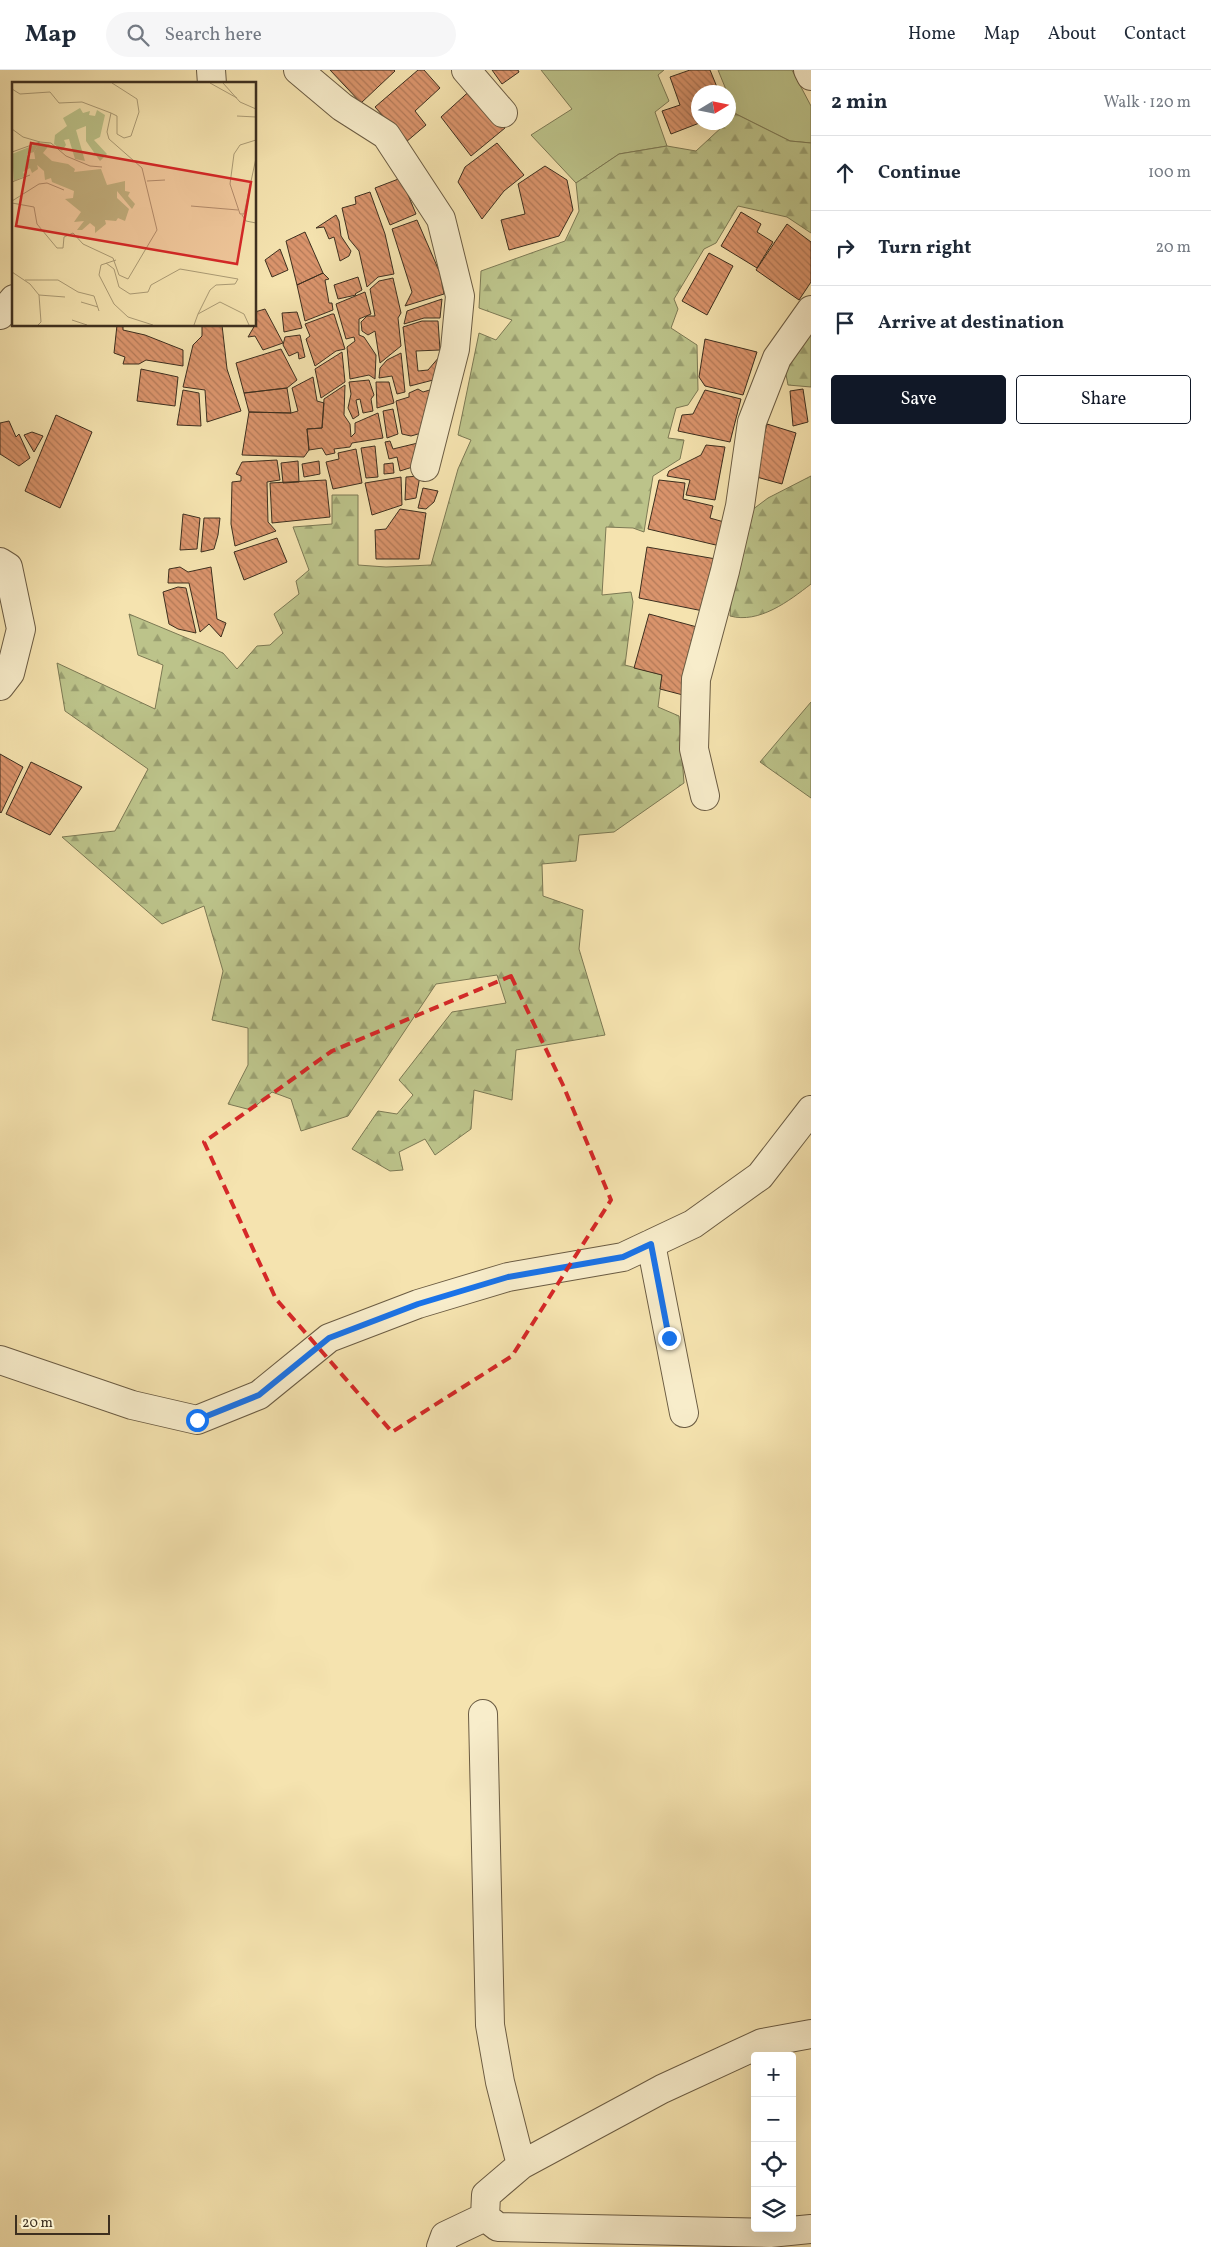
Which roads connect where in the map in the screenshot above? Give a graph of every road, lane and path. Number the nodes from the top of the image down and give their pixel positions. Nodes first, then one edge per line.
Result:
1 (298, 70) edge
2 (466, 70) edge
3 (808, 70) edge
4 (811, 76) edge
5 (503, 113) dead end
6 (12, 301) edge
7 (811, 310) edge
8 (0, 315) edge
9 (425, 467) dead end
10 (0, 562) edge
11 (0, 686) edge
12 (705, 796) dead end
13 (811, 1110) edge
14 (651, 1244) junction
15 (0, 1360) edge
16 (684, 1413) dead end
17 (483, 1714) dead end
18 (811, 2034) edge
19 (521, 2165) junction
20 (485, 2216) junction
21 (811, 2228) edge
22 (778, 2240) edge
23 (441, 2247) edge

1 - 9 street
2 - 5 street
3 - 4 street
6 - 8 street
7 - 12 street
10 - 11 street
13 - 14 street
14 - 15 street
14 - 16 street
17 - 19 street
18 - 19 street
19 - 20 street
20 - 22 street
20 - 23 street
21 - 22 street

